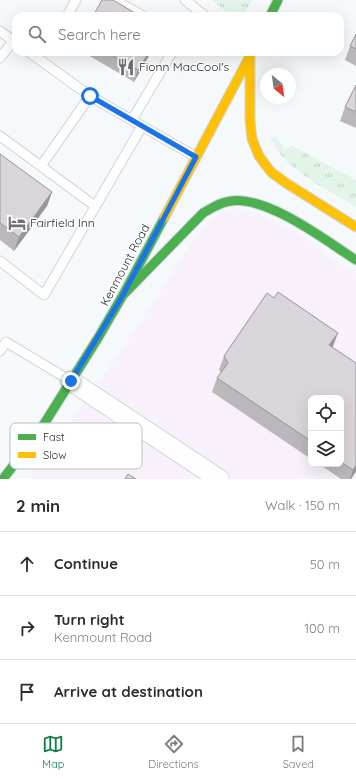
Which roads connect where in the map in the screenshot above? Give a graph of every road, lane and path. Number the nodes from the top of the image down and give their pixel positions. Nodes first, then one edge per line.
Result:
1 (76, 0) edge
2 (115, 0) edge
3 (185, 0) edge
4 (278, 0) edge
5 (68, 12) edge
6 (136, 12) edge
7 (201, 12) edge
8 (272, 12) edge
9 (0, 31) edge
10 (12, 40) edge
11 (12, 45) edge
12 (34, 56) edge
13 (44, 56) edge
14 (170, 56) edge
15 (250, 56) edge
16 (251, 56) edge
17 (0, 58) edge
18 (41, 61) junction
19 (90, 96) junction
20 (132, 120) junction
21 (142, 126) junction
22 (0, 136) edge
23 (196, 157) junction
24 (41, 166) junction
25 (96, 206) junction
26 (356, 227) edge
27 (356, 260) edge
28 (0, 261) edge
29 (123, 295) junction
30 (0, 351) edge
31 (71, 381) junction
32 (45, 423) edge
33 (134, 423) edge
34 (142, 428) edge
35 (11, 469) edge
36 (3, 479) edge
37 (219, 479) edge

1 - 5 lane
2 - 6 lane
3 - 7 lane
4 - 8 main road
9 - 10 lane
11 - 17 lane
12 - 18 lane
13 - 18 lane
14 - 20 lane
15 - 23 main road, Kenmount Road
16 - 26 main road
18 - 19 lane
19 - 20 lane
19 - 24 lane
20 - 21 lane
21 - 23 lane
21 - 25 lane
22 - 24 lane
23 - 29 main road, Kenmount Road
24 - 25 lane
25 - 28 lane
27 - 29 main road
29 - 31 main road, Kenmount Road
30 - 31 lane
31 - 32 main road, Kenmount Road
31 - 33 street
34 - 37 street
35 - 36 main road, Kenmount Road

